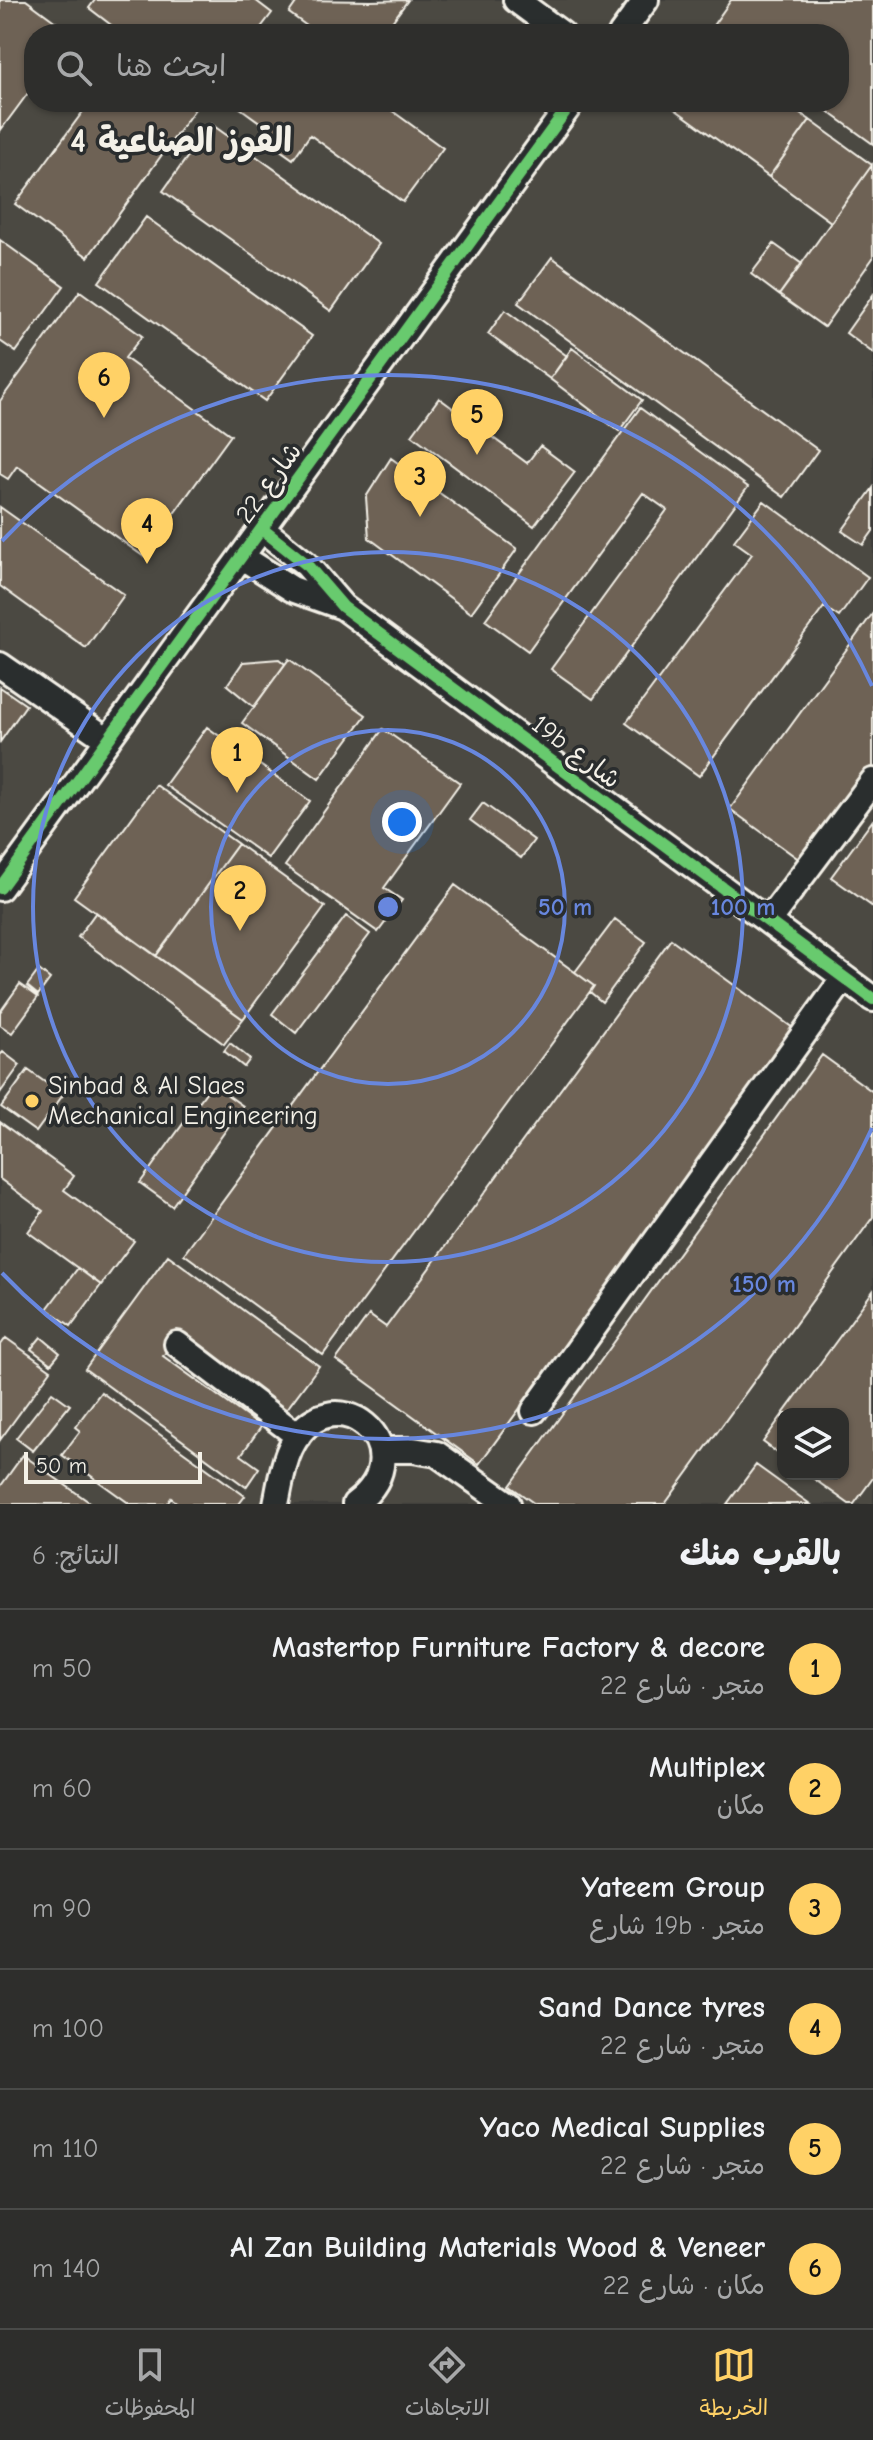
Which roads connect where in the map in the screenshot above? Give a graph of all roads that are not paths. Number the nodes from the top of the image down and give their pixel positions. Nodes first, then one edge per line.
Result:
1 (516, 0) edge
2 (646, 0) edge
3 (548, 24) edge
4 (628, 24) edge
5 (565, 112) edge
6 (262, 529) junction
7 (242, 557) junction
8 (343, 607) junction
9 (0, 665) edge
10 (108, 740) junction
11 (873, 781) edge
12 (0, 888) edge
13 (768, 921) junction
14 (844, 978) junction
15 (873, 999) edge
16 (177, 1344) dead end
17 (534, 1411) dead end
18 (298, 1436) junction
19 (382, 1450) junction
20 (276, 1504) edge
21 (355, 1504) edge
22 (508, 1504) edge

1 - 3 street
2 - 4 street
5 - 6 street, شارع 22
6 - 7 street, شارع 22
6 - 8 street, 19b شارع
7 - 8 street, 19b شارع
7 - 10 street, شارع 22
8 - 13 street, 19b شارع
9 - 10 street
10 - 12 street, شارع 22
11 - 13 street
13 - 14 street, 19b شارع
14 - 15 street, 19b شارع
14 - 17 street
16 - 18 street
18 - 19 street
18 - 20 street
19 - 21 street
19 - 22 street

